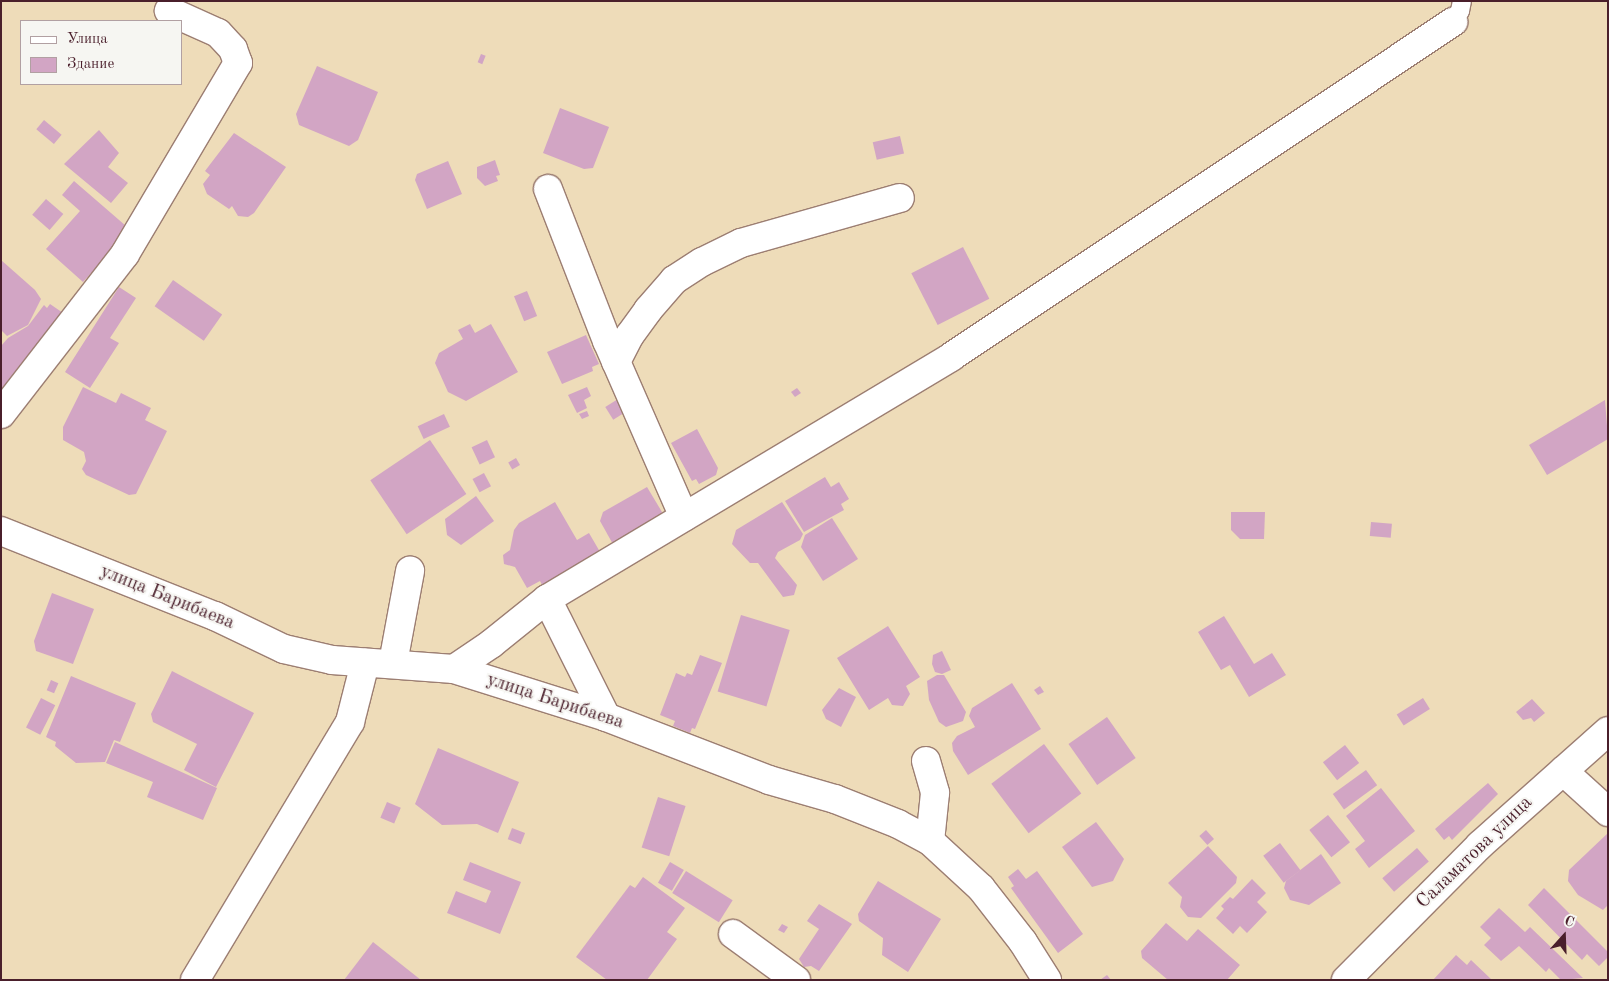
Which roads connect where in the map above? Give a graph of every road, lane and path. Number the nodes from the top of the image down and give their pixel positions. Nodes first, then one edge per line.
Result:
1 (168, 11) dead end
2 (1457, 11) edge
3 (548, 189) dead end
4 (900, 198) dead end
5 (616, 362) junction
6 (1, 414) edge
7 (684, 517) junction
8 (1, 532) edge
9 (410, 571) dead end
10 (547, 599) junction
11 (364, 663) junction
12 (393, 663) junction
13 (454, 669) junction
14 (606, 717) junction
15 (1608, 731) edge
16 (926, 761) dead end
17 (1563, 771) junction
18 (1608, 812) edge
19 (930, 841) junction
20 (733, 934) dead end
21 (195, 980) edge
22 (796, 980) edge
23 (1047, 980) edge
24 (1346, 980) edge

1 - 6 street
2 - 7 street
3 - 5 street
4 - 5 street
5 - 7 street
7 - 10 street
8 - 11 street, улица Барибаева
9 - 12 street
10 - 13 street
10 - 14 street
11 - 12 street, улица Барибаева
11 - 21 street
12 - 13 street, улица Барибаева
13 - 14 street, улица Барибаева
14 - 19 street, улица Барибаева
15 - 17 street, Саламатова улица
16 - 19 street
17 - 18 street
17 - 24 street, Саламатова улица
19 - 23 street, улица Барибаева
20 - 22 street

